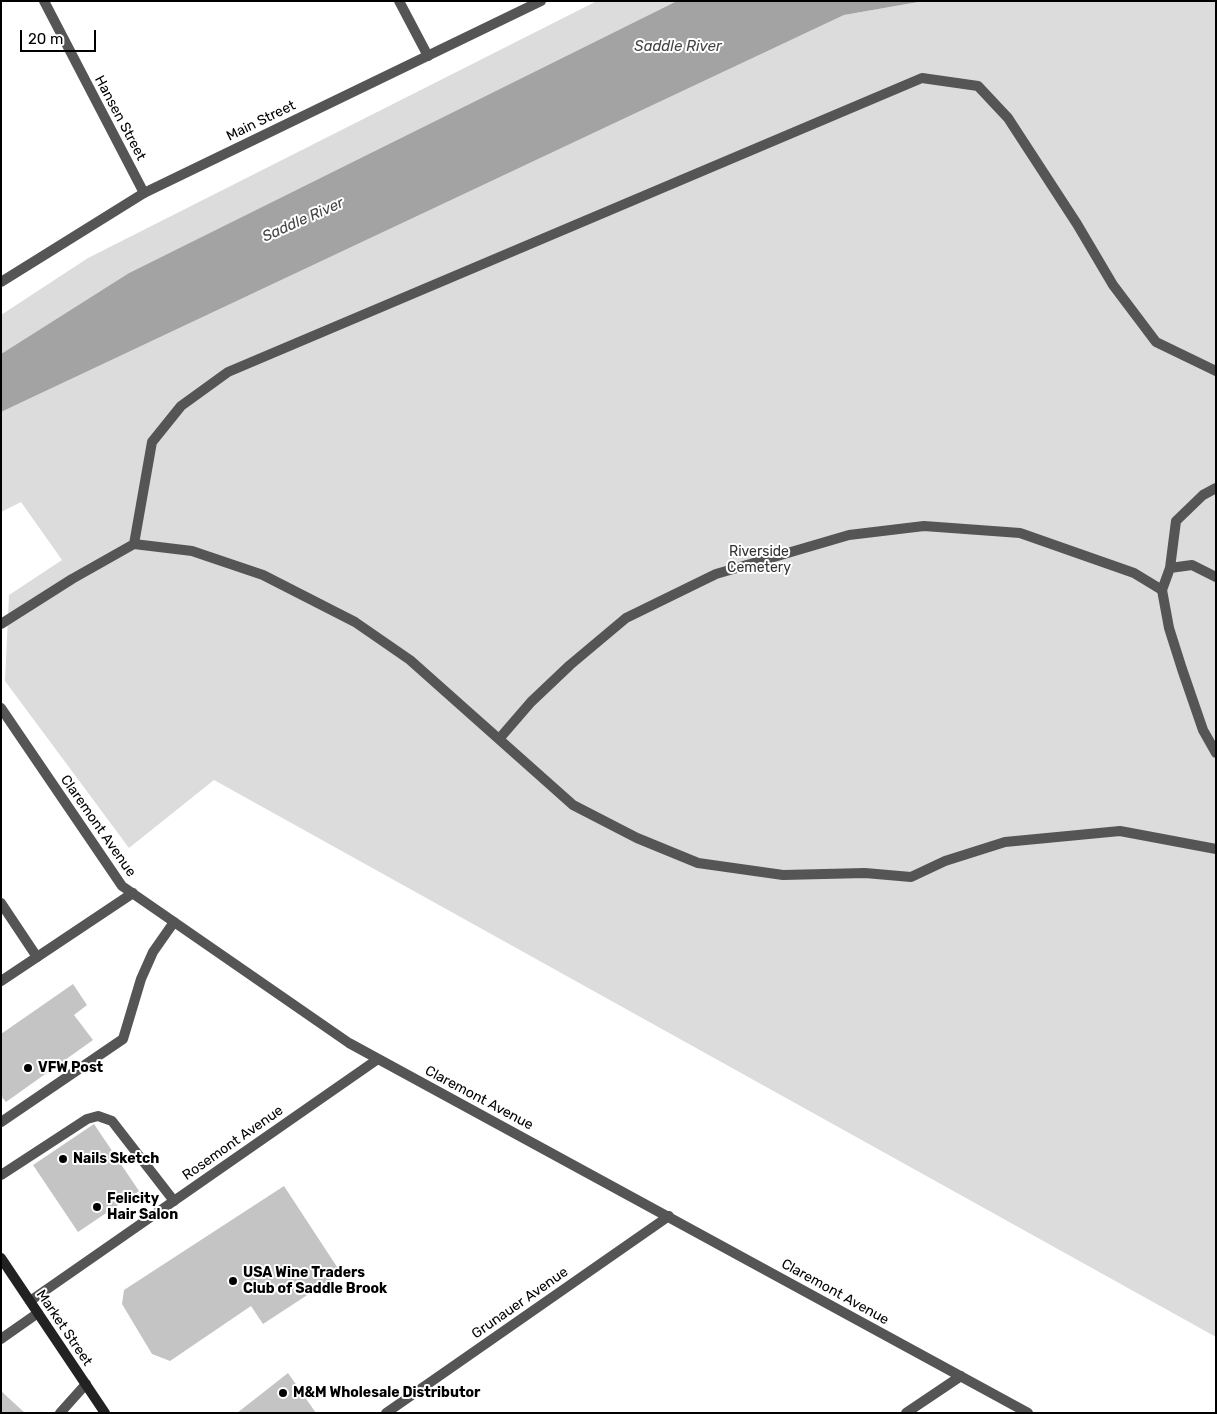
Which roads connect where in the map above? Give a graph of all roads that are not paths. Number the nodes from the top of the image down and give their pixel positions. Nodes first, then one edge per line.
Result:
1 (44, 1) edge
2 (400, 1) edge
3 (541, 1) edge
4 (428, 56) junction
5 (144, 193) junction
6 (1, 282) edge
7 (1216, 371) edge
8 (1216, 488) edge
9 (134, 544) junction
10 (1170, 568) junction
11 (1216, 577) edge
12 (1162, 590) junction
13 (1, 624) edge
14 (1, 708) edge
15 (5, 722) edge
16 (499, 739) junction
17 (1216, 753) edge
18 (1216, 849) edge
19 (133, 894) junction
20 (1, 903) edge
21 (174, 922) junction
22 (37, 957) junction
23 (1, 981) edge
24 (378, 1059) junction
25 (1, 1122) edge
26 (1, 1175) edge
27 (174, 1201) junction
28 (669, 1216) junction
29 (1, 1258) edge
30 (30, 1302) junction
31 (38, 1313) junction
32 (1, 1339) edge
33 (961, 1376) junction
34 (86, 1384) junction
35 (60, 1413) edge
36 (105, 1413) edge
37 (386, 1413) edge
38 (906, 1413) edge
39 (1028, 1413) edge

1 - 5 street, Hansen Street
2 - 4 street
3 - 4 street, Main Street
4 - 5 street, Main Street
5 - 6 street, Main Street
7 - 9 street
8 - 10 street
9 - 13 street
9 - 16 street
10 - 11 street
10 - 12 street
12 - 16 street
12 - 17 street
14 - 15 street, Claremont Avenue
15 - 19 street, Claremont Avenue
16 - 18 street
19 - 21 street, Claremont Avenue
19 - 22 street
20 - 22 street
21 - 24 street, Claremont Avenue
21 - 25 street
22 - 23 street
24 - 27 street, Rosemont Avenue
24 - 28 street, Claremont Avenue
26 - 27 street
27 - 30 street, Rosemont Avenue
28 - 33 street, Claremont Avenue
28 - 37 street, Grunauer Avenue
29 - 30 main road, Market Street
30 - 31 main road, Market Street
31 - 32 street
31 - 34 main road, Market Street
33 - 38 street
33 - 39 street, Claremont Avenue
34 - 35 street
34 - 36 main road, Market Street

